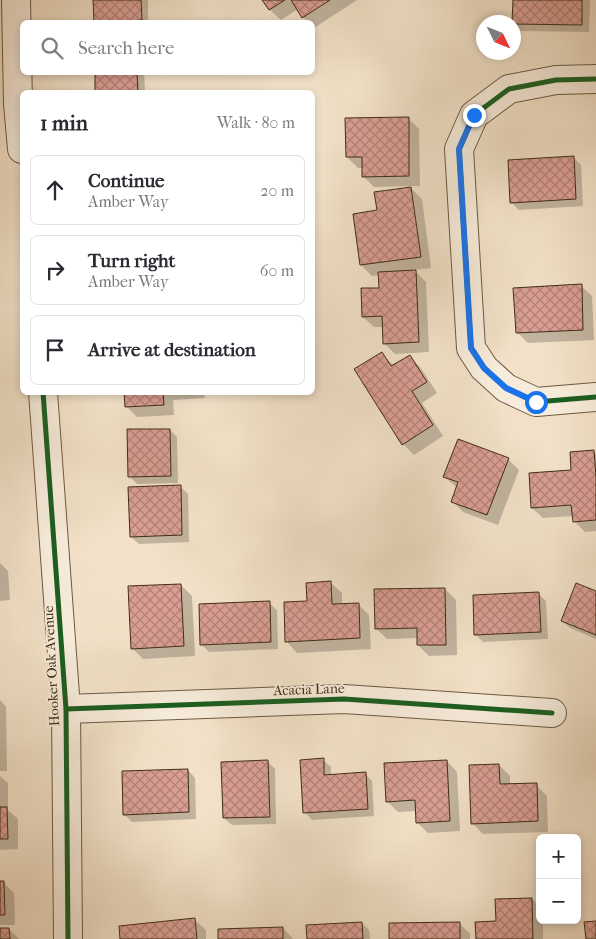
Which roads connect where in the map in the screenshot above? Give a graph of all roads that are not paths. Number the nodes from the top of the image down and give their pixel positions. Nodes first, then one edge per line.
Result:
1 (16, 0) edge
2 (596, 79) edge
3 (20, 126) edge
4 (43, 395) edge
5 (596, 397) edge
6 (66, 709) junction
7 (552, 713) dead end
8 (68, 939) edge

1 - 3 street
2 - 5 street
4 - 6 street, Hooker Oak Avenue
6 - 7 street, Acacia Lane
6 - 8 street, Hooker Oak Avenue

